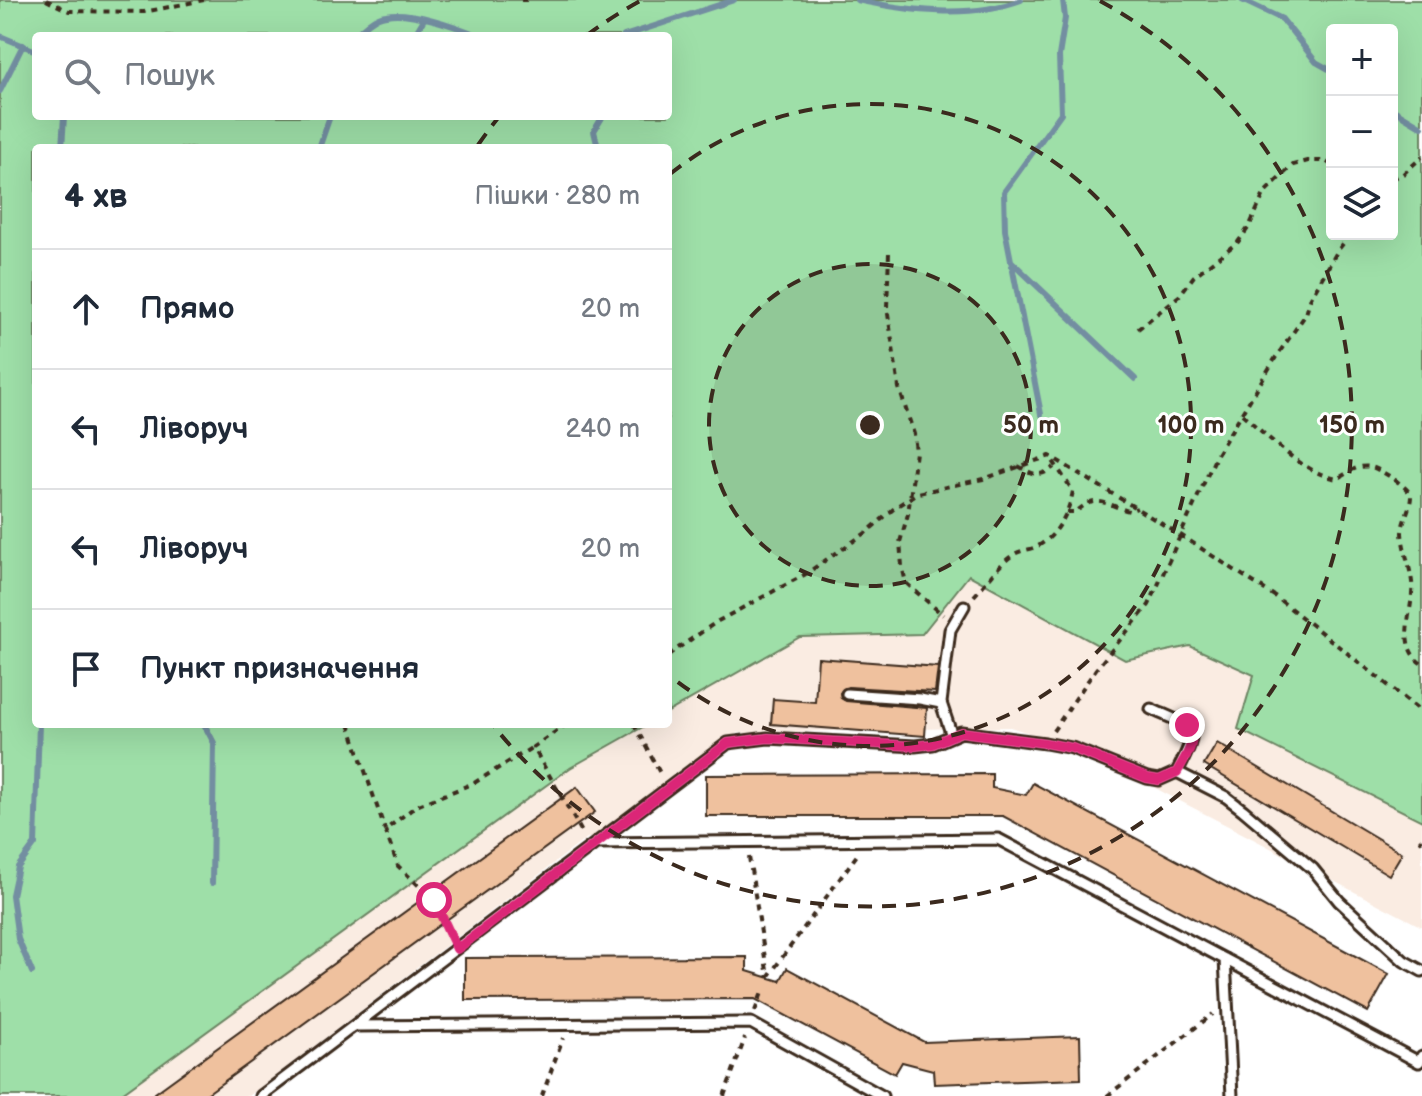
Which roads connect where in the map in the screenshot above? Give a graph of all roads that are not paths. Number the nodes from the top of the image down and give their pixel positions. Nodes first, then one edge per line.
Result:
1 (964, 606) road end
2 (847, 694) dead end
3 (941, 703) junction
4 (1151, 709) dead end
5 (952, 736) junction
6 (1177, 772) junction
7 (593, 845) junction
8 (1225, 959) junction
9 (1422, 971) edge
10 (355, 1026) junction
11 (1422, 1056) edge
12 (261, 1096) edge
13 (882, 1096) edge
14 (1232, 1096) edge

1 - 3 lane
2 - 3 lane
3 - 5 lane
4 - 6 lane
5 - 6 lane
5 - 7 lane
6 - 9 lane
7 - 8 lane
7 - 10 lane
8 - 11 lane
8 - 14 lane
10 - 12 lane
10 - 13 lane

